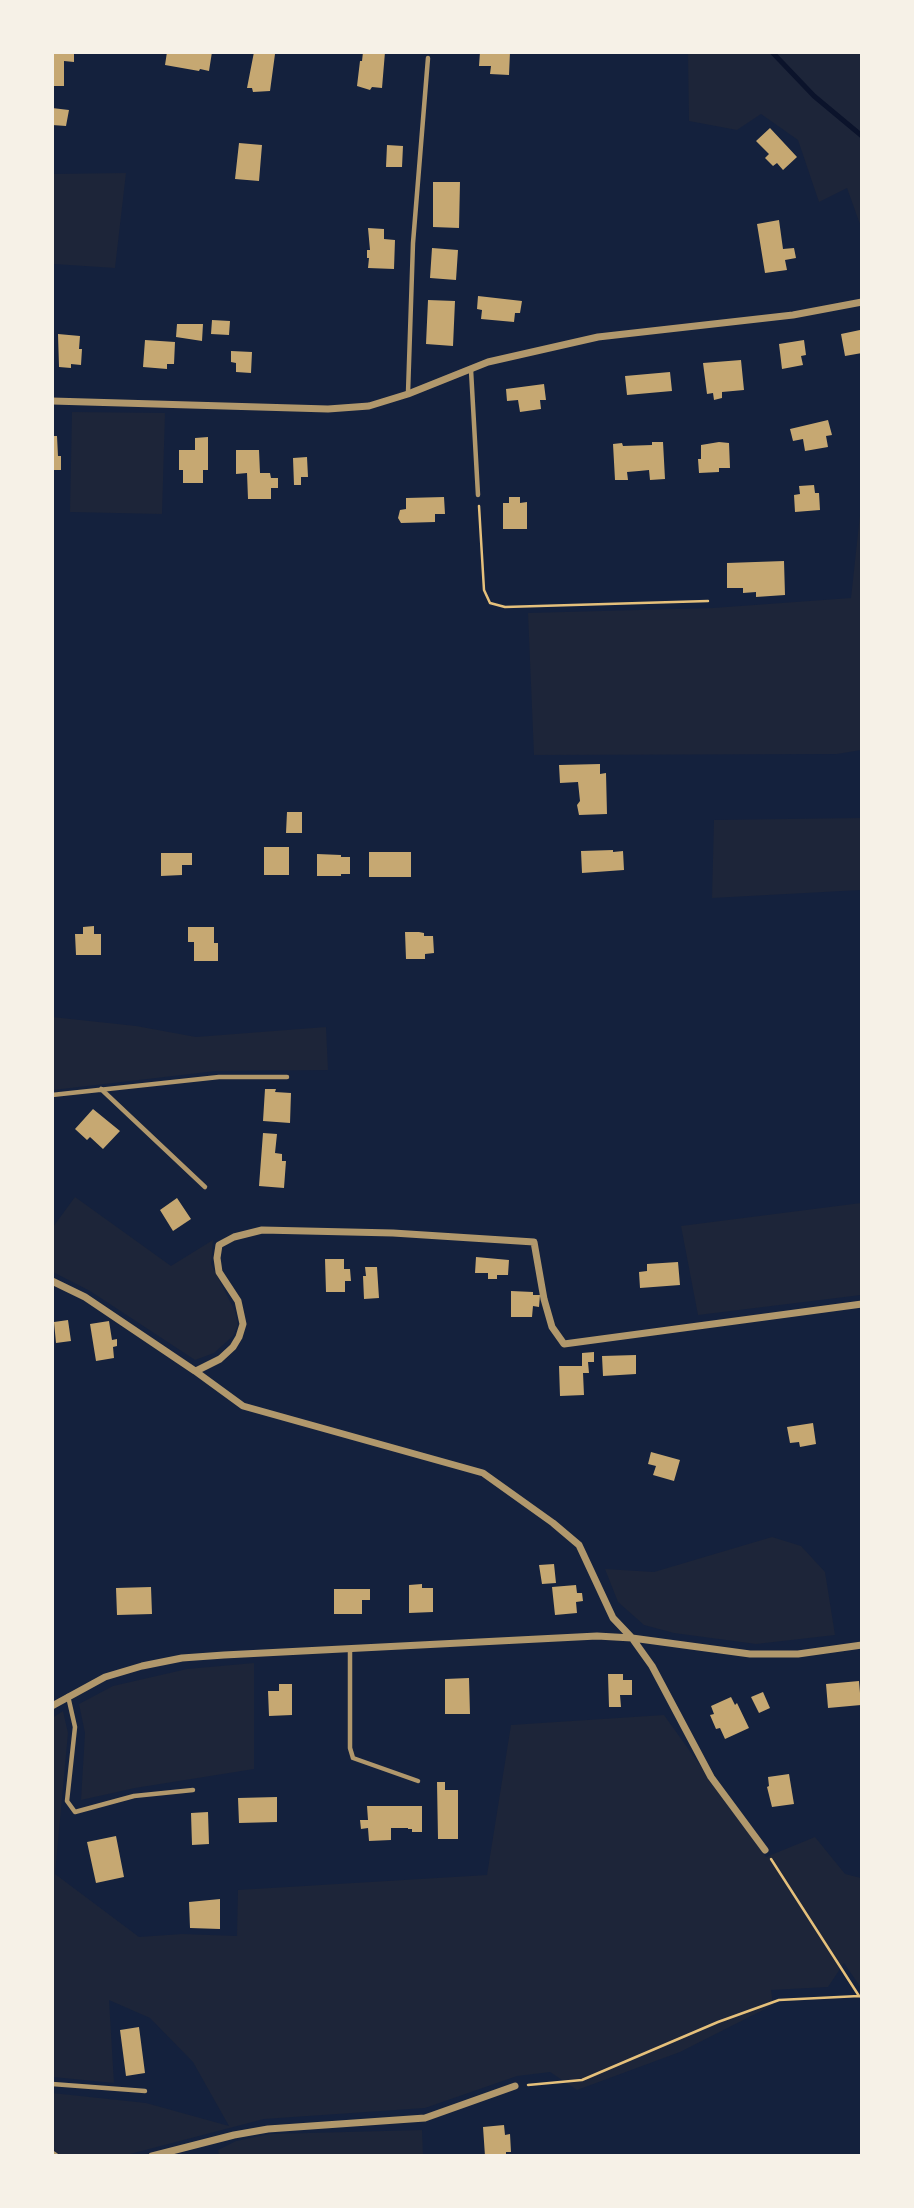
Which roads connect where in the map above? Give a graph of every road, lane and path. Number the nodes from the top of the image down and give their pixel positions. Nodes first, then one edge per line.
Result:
1 (428, 58) dead end
2 (862, 302) edge
3 (471, 369) junction
4 (408, 394) junction
5 (52, 401) edge
6 (478, 495) joint
7 (708, 601) dead end
8 (287, 1077) dead end
9 (100, 1089) junction
10 (52, 1095) edge
11 (205, 1187) dead end
12 (52, 1281) edge
13 (862, 1304) edge
14 (196, 1371) junction
15 (632, 1638) junction
16 (862, 1646) edge
17 (350, 1648) junction
18 (68, 1695) junction
19 (52, 1706) edge
20 (418, 1781) dead end
21 (193, 1790) dead end
22 (765, 1850) joint
23 (860, 1996) edge
24 (52, 2084) edge
25 (516, 2086) joint
26 (145, 2091) dead end
27 (152, 2155) edge

1 - 4 lane
2 - 3 street
3 - 4 street
3 - 6 lane
4 - 5 street
6 - 7 path
8 - 9 lane
9 - 10 lane
9 - 11 lane
12 - 14 street
13 - 14 street
14 - 15 street
15 - 16 street
15 - 17 street
15 - 22 street
17 - 18 street
17 - 20 lane
18 - 19 street
18 - 21 lane
22 - 23 path
23 - 25 path
24 - 26 lane
25 - 27 street

